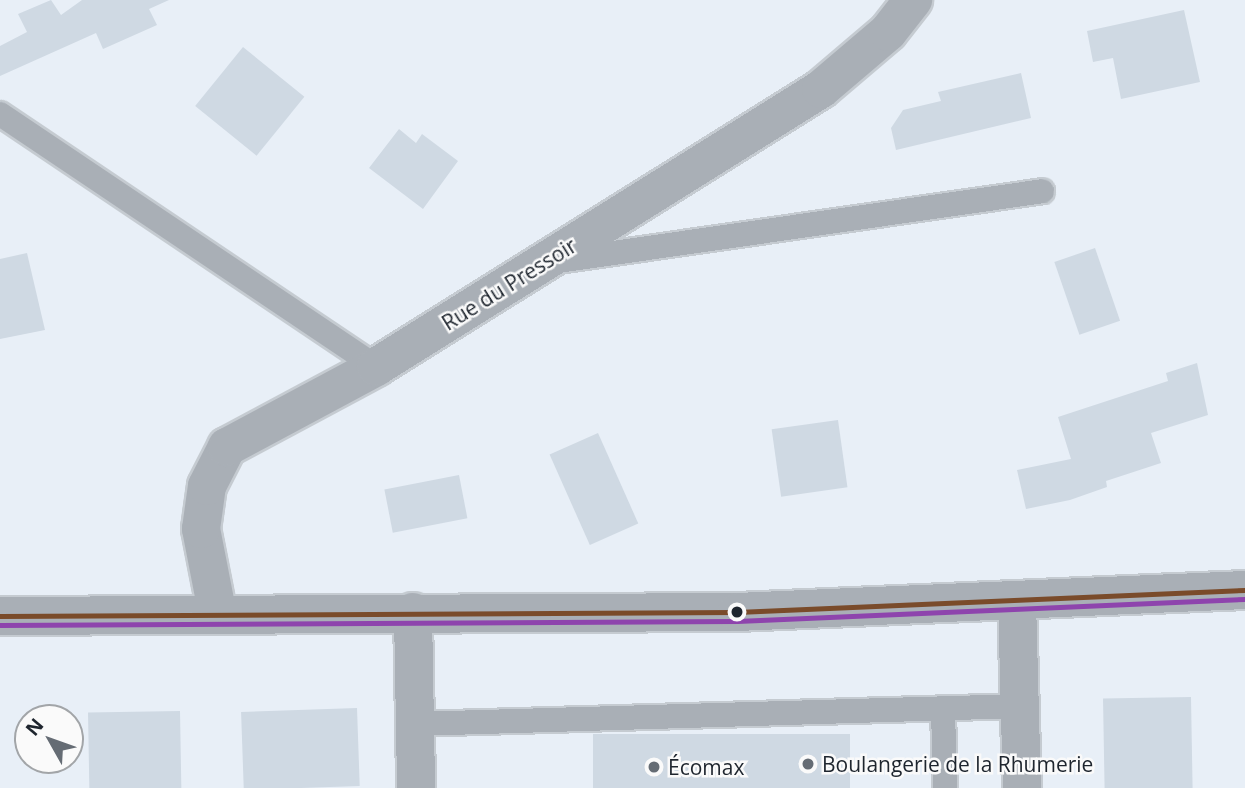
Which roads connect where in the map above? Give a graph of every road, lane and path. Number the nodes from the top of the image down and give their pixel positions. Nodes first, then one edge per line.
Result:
1 (913, 0) edge
2 (0, 114) edge
3 (1042, 191) dead end
4 (544, 263) junction
5 (376, 367) junction
6 (1245, 590) edge
7 (1017, 600) junction
8 (217, 611) junction
9 (413, 612) junction
10 (0, 615) edge
11 (1020, 706) junction
12 (943, 709) junction
13 (415, 724) junction
14 (416, 788) edge
15 (945, 788) edge
16 (1022, 788) edge

1 - 4 street, Rue du Pressoir
2 - 5 lane
3 - 4 lane
4 - 5 street, Rue du Pressoir
5 - 8 street, Rue du Pressoir
6 - 7 street
7 - 9 street
7 - 11 street
8 - 9 street
8 - 10 street
9 - 13 street
11 - 12 lane
11 - 16 street
12 - 13 lane
12 - 15 lane
13 - 14 street

